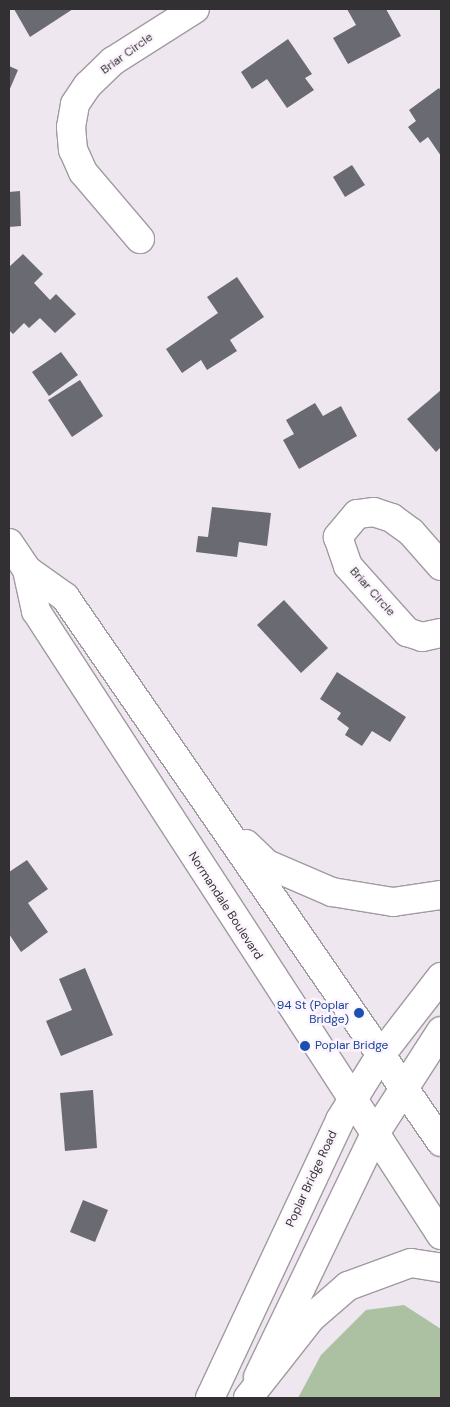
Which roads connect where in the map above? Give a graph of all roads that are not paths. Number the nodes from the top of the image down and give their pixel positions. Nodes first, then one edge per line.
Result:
1 (195, 9) edge
2 (140, 239) dead end
3 (9, 543) edge
4 (437, 551) edge
5 (27, 570) junction
6 (441, 633) edge
7 (209, 807) junction
8 (441, 895) edge
9 (441, 977) edge
10 (441, 1031) edge
11 (380, 1056) junction
12 (402, 1086) junction
13 (353, 1098) junction
14 (376, 1132) junction
15 (441, 1142) edge
16 (441, 1234) edge
17 (441, 1268) edge
18 (210, 1398) edge
19 (248, 1398) edge

1 - 2 main road, Briar Circle
3 - 5 main road, Normandale Boulevard
4 - 6 main road, Briar Circle
5 - 7 main road, Normandale Boulevard
5 - 13 main road, Normandale Boulevard
7 - 8 main road
7 - 11 main road, Normandale Boulevard
9 - 11 main road, Poplar Bridge Road
10 - 12 main road
11 - 12 main road, Normandale Boulevard
11 - 13 main road, Poplar Bridge Road
12 - 14 main road
12 - 15 main road, Normandale Boulevard
13 - 14 main road, Normandale Boulevard
13 - 18 main road, Poplar Bridge Road
14 - 16 main road, Normandale Boulevard
14 - 19 main road
17 - 19 main road

